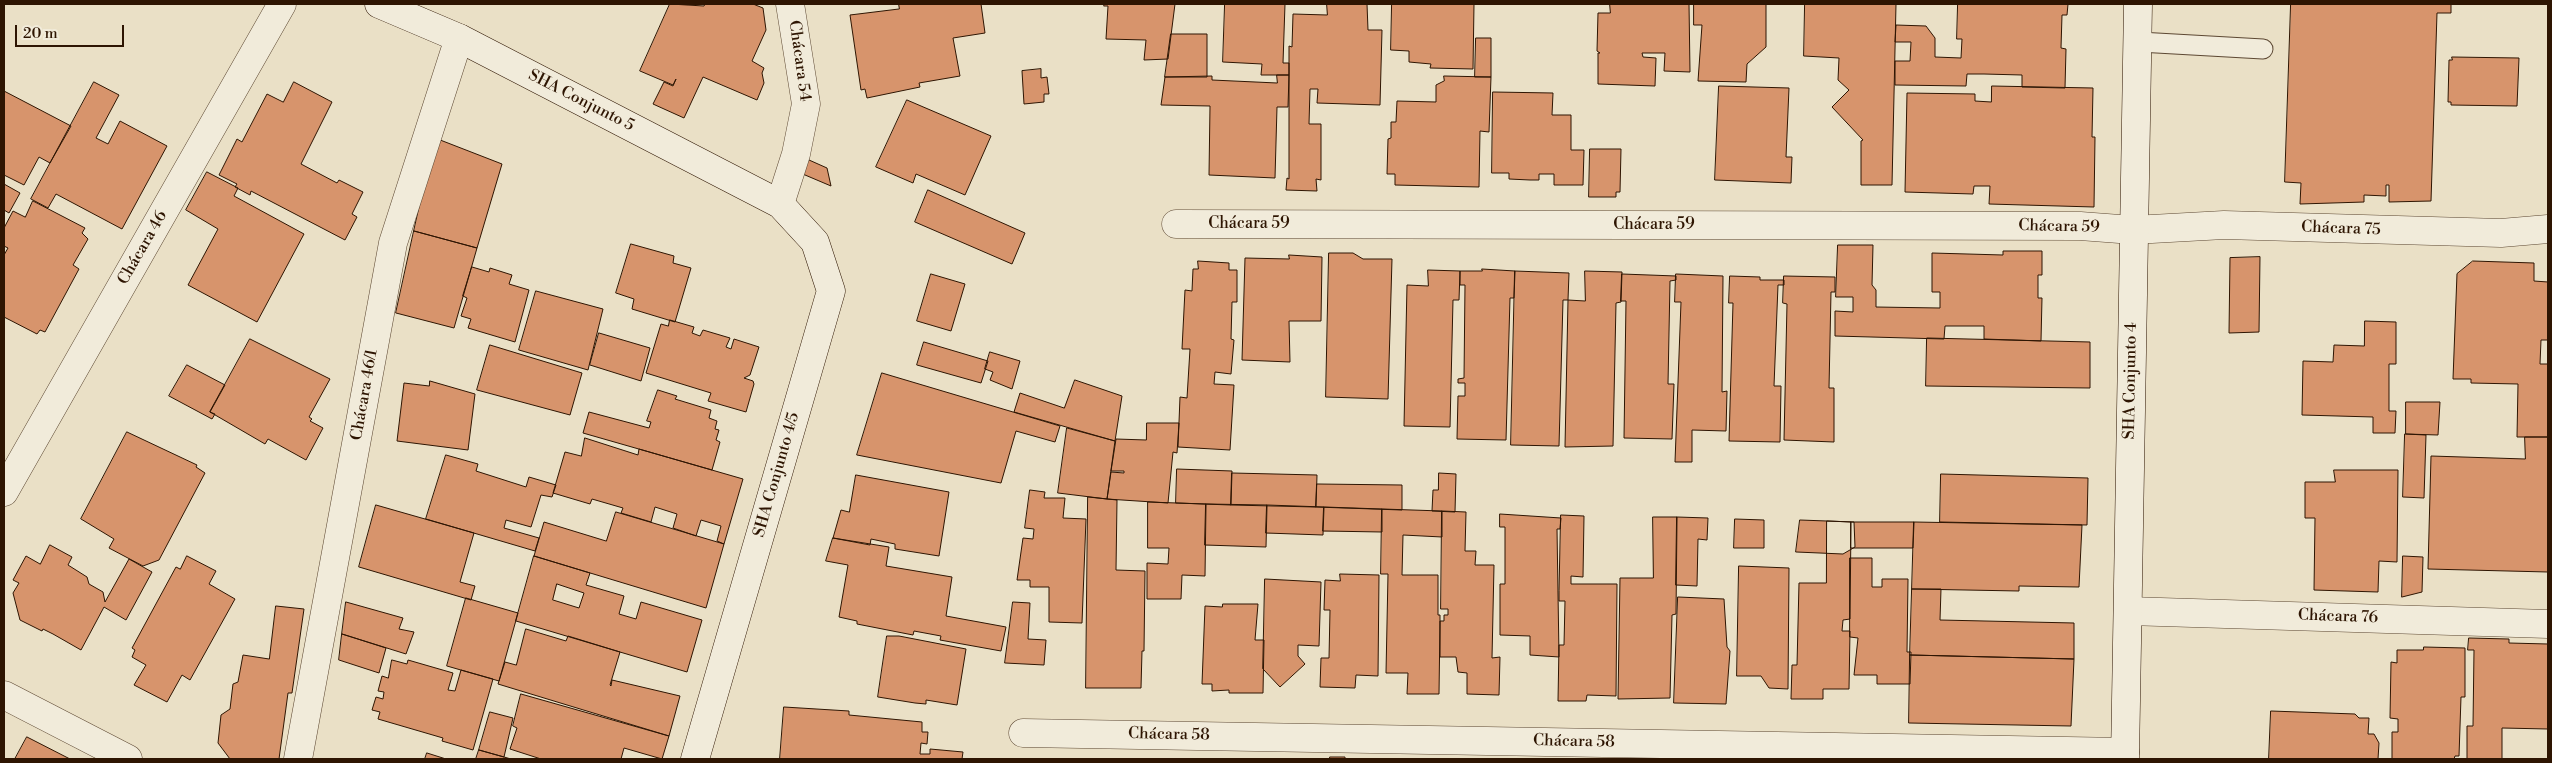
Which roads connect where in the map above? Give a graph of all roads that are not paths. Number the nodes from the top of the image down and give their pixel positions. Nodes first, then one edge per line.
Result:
1 (282, 4) edge
2 (379, 4) edge
3 (790, 4) edge
4 (2138, 4) edge
5 (459, 38) junction
6 (2139, 42) junction
7 (2263, 49) dead end
8 (780, 204) junction
9 (1176, 224) dead end
10 (2548, 229) edge
11 (2133, 230) junction
12 (4, 492) edge
13 (2128, 611) junction
14 (2548, 624) edge
15 (4, 695) edge
16 (1023, 733) dead end
17 (2125, 756) edge
18 (128, 759) edge
19 (298, 759) edge
20 (695, 759) edge

1 - 12 street, Chácara 46
2 - 5 street, SHA Conjunto 5
3 - 8 street, Chácara 54
4 - 6 street, SHA Conjunto 4
5 - 8 street, SHA Conjunto 5
5 - 19 street, Chácara 46/1
6 - 7 lane
6 - 11 street, SHA Conjunto 4
8 - 20 street, SHA Conjunto 4/5
9 - 11 street, Chácara 59
10 - 11 street, Chácara 75
11 - 13 street, SHA Conjunto 4
13 - 14 street, Chácara 76
13 - 17 street, SHA Conjunto 4
15 - 18 street
16 - 17 street, Chácara 58

